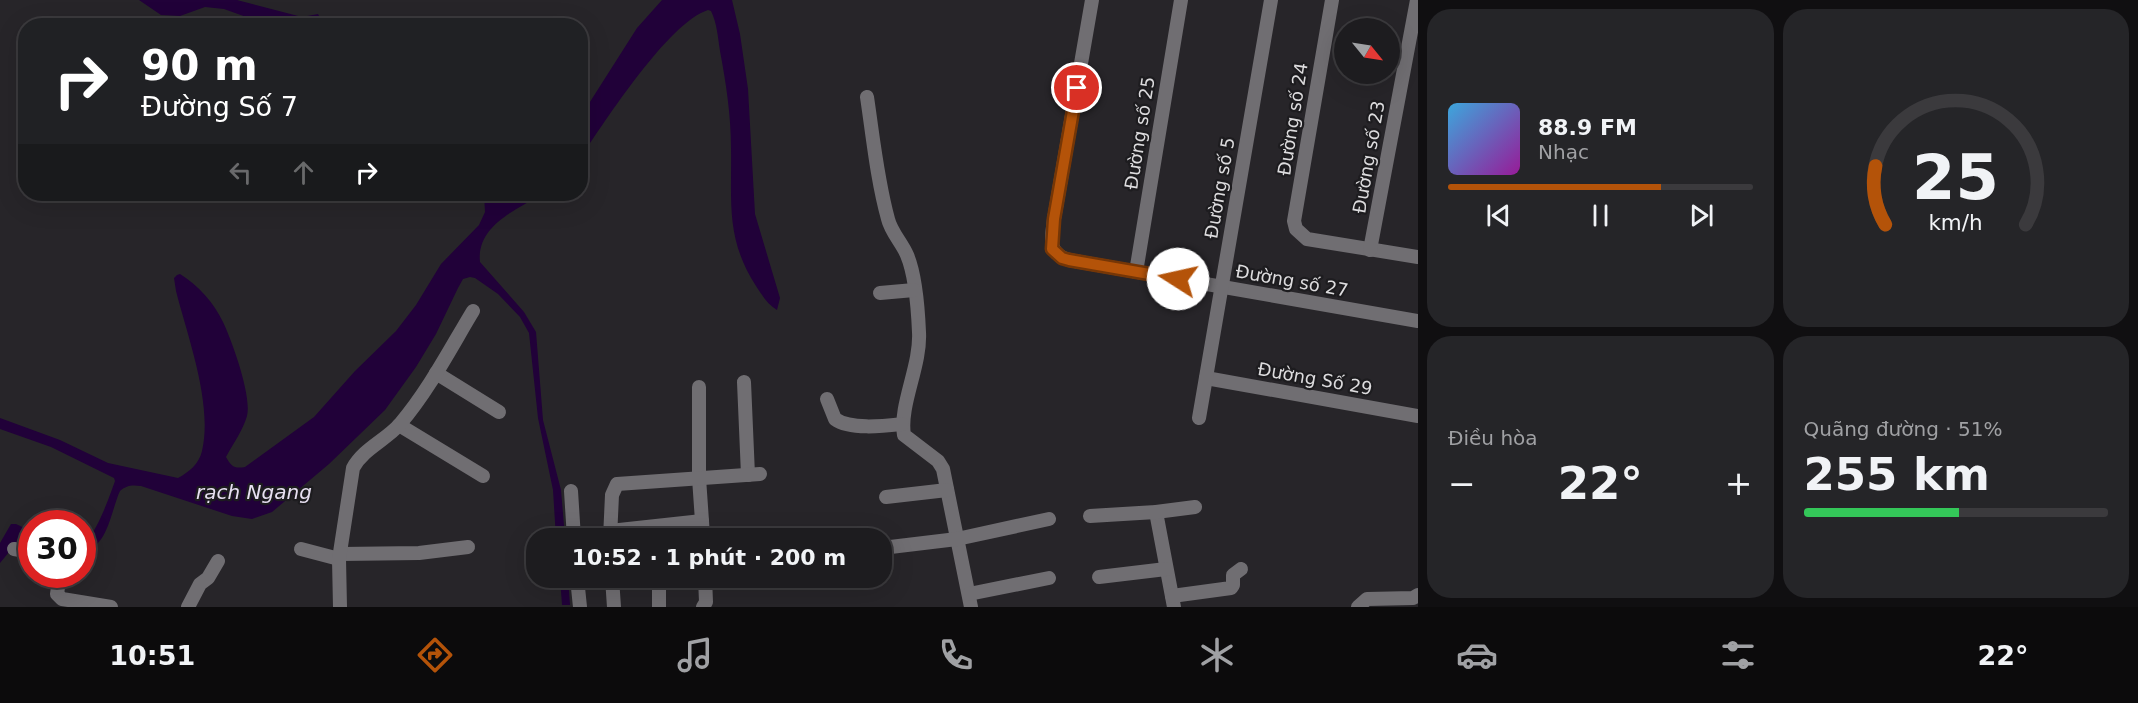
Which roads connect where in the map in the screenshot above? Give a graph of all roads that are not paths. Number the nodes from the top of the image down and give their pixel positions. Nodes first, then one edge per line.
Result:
1 (1092, 0) edge
2 (1180, 0) edge
3 (1271, 0) edge
4 (1332, 0) edge
5 (1417, 0) edge
6 (867, 97) dead end
7 (1370, 250) junction
8 (1418, 257) edge
9 (1136, 272) junction
10 (1221, 287) junction
11 (914, 290) junction
12 (880, 293) dead end
13 (473, 311) dead end
14 (1418, 321) edge
15 (436, 373) junction
16 (1206, 378) junction
17 (744, 382) dead end
18 (699, 387) dead end
19 (827, 399) dead end
20 (499, 412) dead end
21 (1418, 416) edge
22 (1199, 418) dead end
23 (902, 424) junction
24 (399, 425) junction
25 (483, 476) dead end
26 (699, 478) junction
27 (947, 490) junction
28 (571, 491) dead end
29 (886, 497) dead end
30 (1195, 507) dead end
31 (1156, 512) junction
32 (1090, 516) dead end
33 (1049, 519) dead end
34 (702, 521) junction
35 (573, 528) edge
36 (610, 528) edge
37 (674, 528) edge
38 (702, 528) edge
39 (957, 539) junction
40 (892, 547) edge
41 (468, 548) dead end
42 (14, 549) dead end
43 (301, 549) dead end
44 (18, 550) edge
45 (340, 556) junction
46 (218, 561) dead end
47 (1166, 568) junction
48 (1241, 569) dead end
49 (1100, 577) dead end
50 (1049, 578) dead end
51 (57, 588) edge
52 (578, 588) edge
53 (613, 588) edge
54 (658, 588) edge
55 (705, 588) edge
56 (1418, 595) edge
57 (970, 601) edge
58 (1173, 602) edge
59 (84, 605) edge
60 (111, 607) edge
61 (188, 607) edge
62 (340, 607) edge
63 (580, 607) edge
64 (614, 607) edge
65 (659, 607) edge
66 (703, 607) edge
67 (1358, 607) edge

1 - 9 street, Đường số 27
2 - 9 street, Đường số 25
3 - 10 street, Đường số 5
4 - 7 street, Đường số 24
5 - 7 street, Đường số 23
6 - 11 street
7 - 8 street
9 - 10 street, Đường số 27
10 - 14 street, Đường số 27
10 - 16 street, Đường số 5
11 - 12 street
11 - 23 street
13 - 15 street
15 - 20 street
15 - 24 street
16 - 21 street, Đường Số 29
16 - 22 street, Đường số 5
17 - 26 street
18 - 26 street
19 - 23 street
23 - 27 street
24 - 25 street
24 - 45 street
26 - 34 street
26 - 36 street
27 - 29 street
27 - 39 street
28 - 35 street
30 - 31 street
31 - 32 street
31 - 47 street
33 - 39 street
34 - 37 street
34 - 38 street
39 - 40 street
39 - 57 street
41 - 45 street
42 - 44 street
43 - 45 street
45 - 62 street
46 - 61 street
47 - 49 street
47 - 58 street
48 - 58 street
50 - 57 street
51 - 59 street
52 - 63 street
53 - 64 street
54 - 65 street
55 - 66 street
56 - 67 street
59 - 60 street

